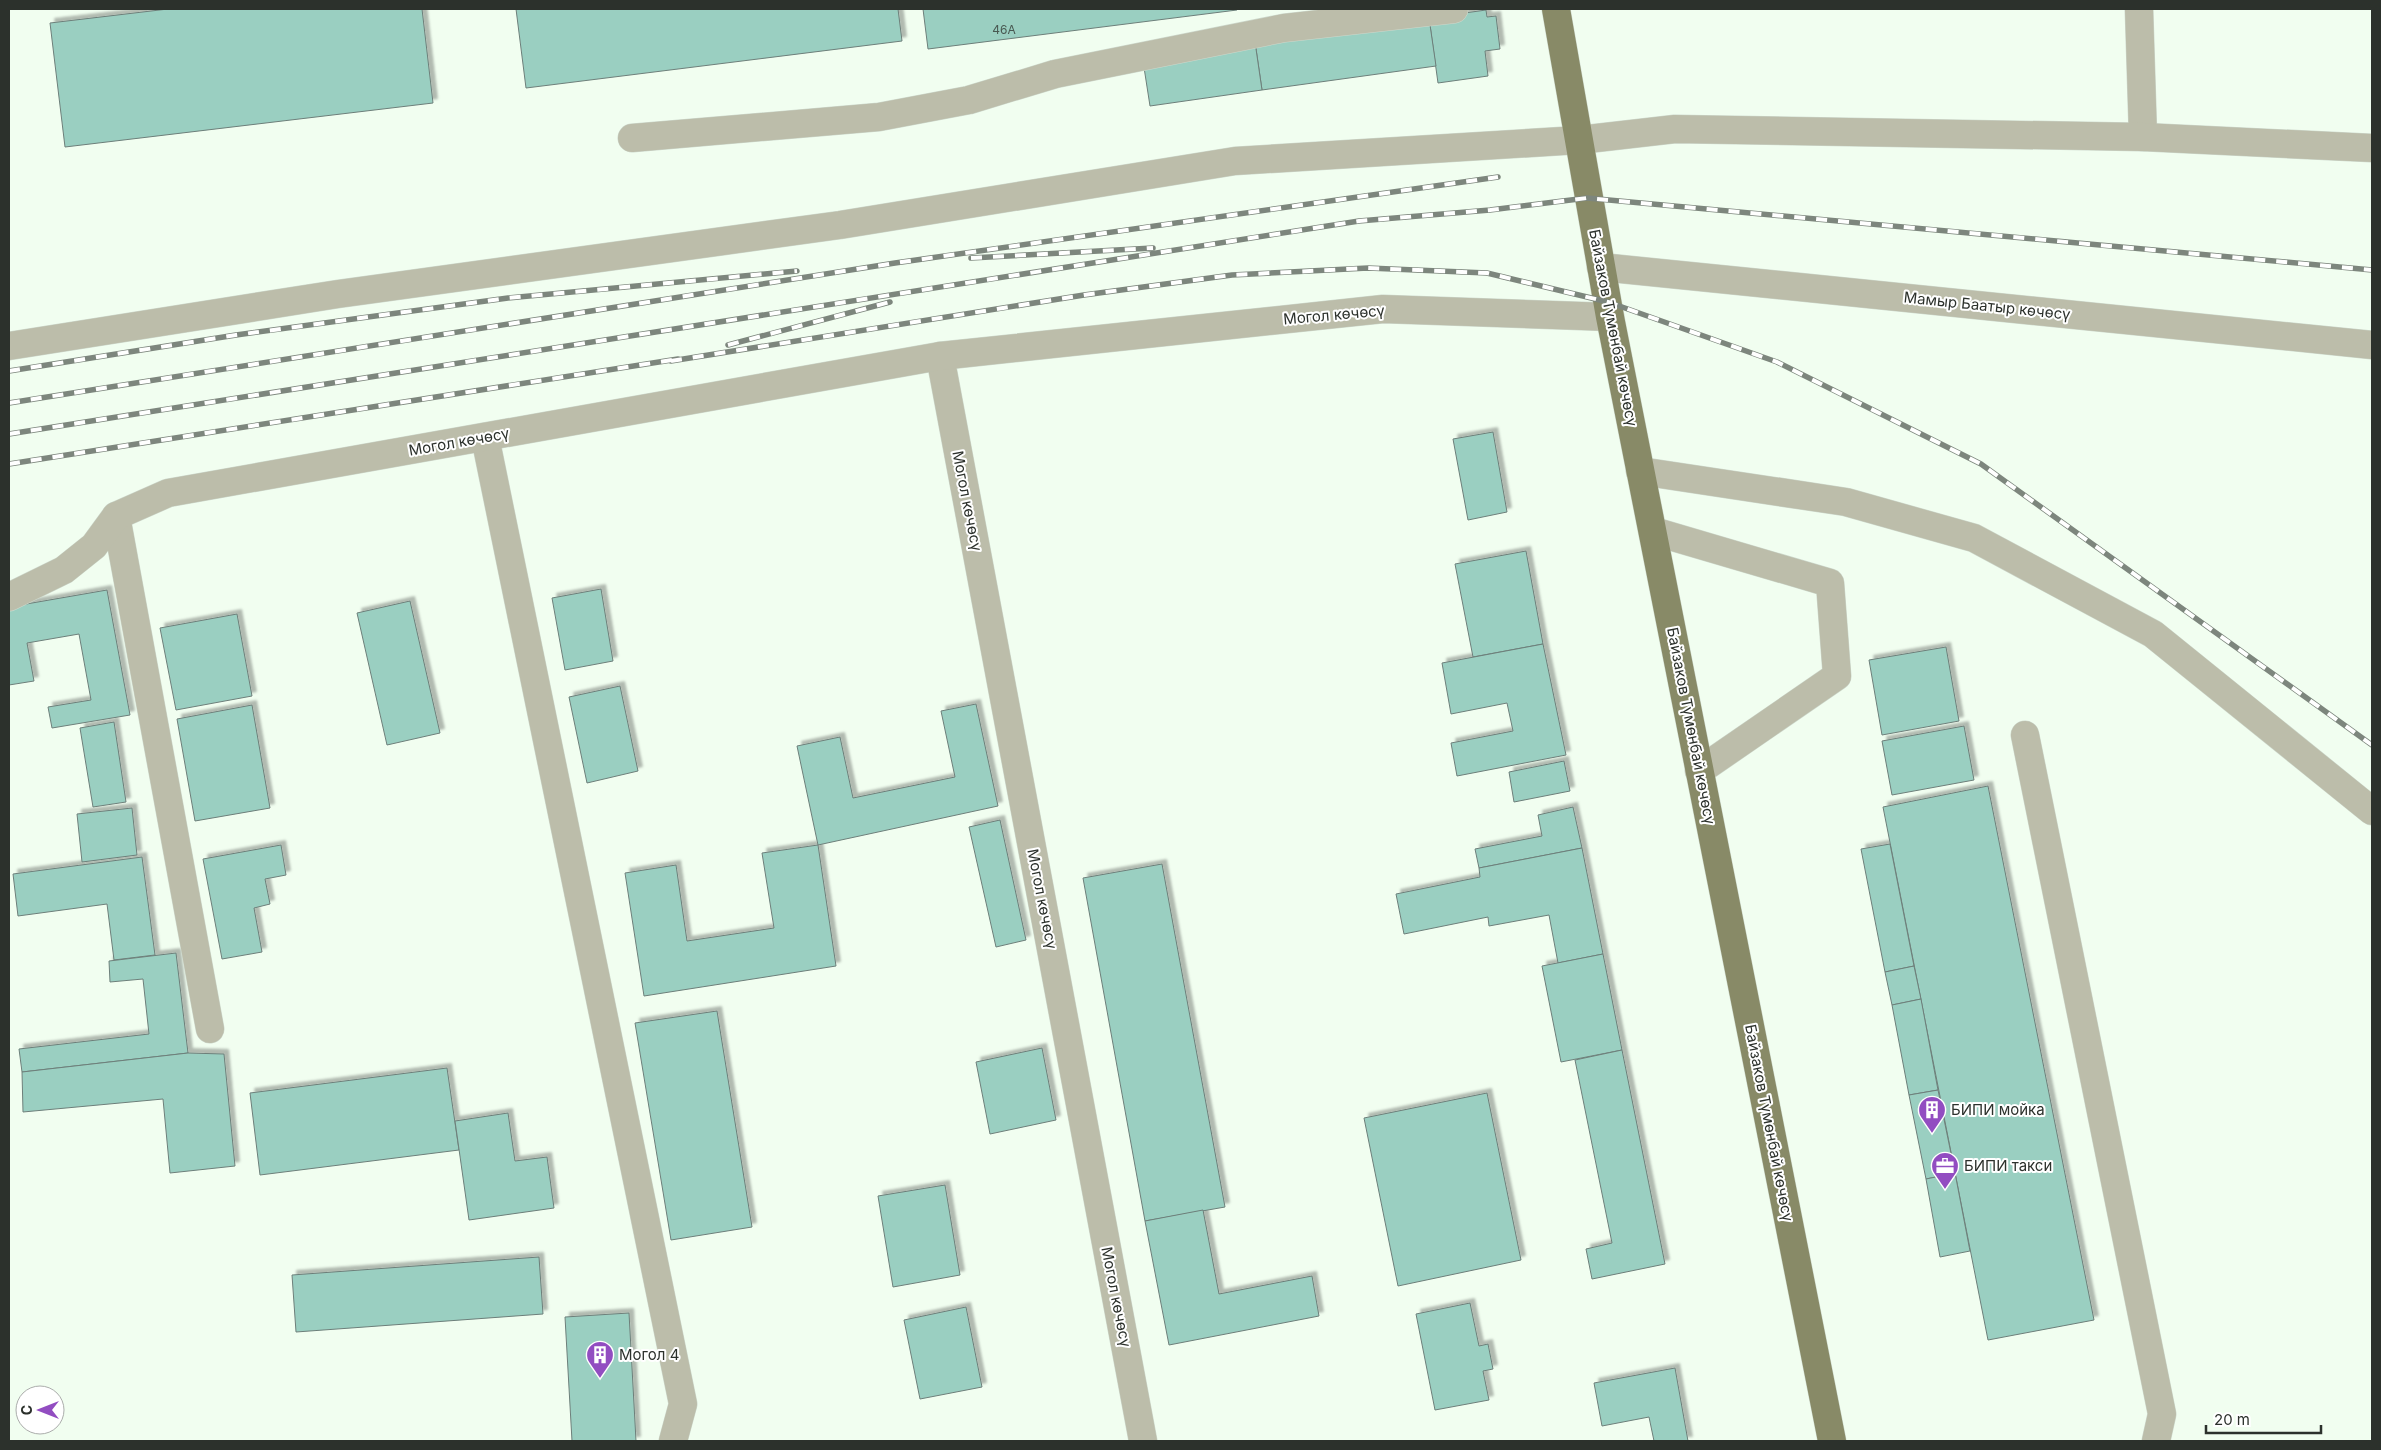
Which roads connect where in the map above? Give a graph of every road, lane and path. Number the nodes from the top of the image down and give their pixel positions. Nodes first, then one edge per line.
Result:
1 (1454, 9) edge
2 (1556, 9) edge
3 (2139, 9) edge
4 (1283, 19) edge
5 (2143, 137) junction
6 (632, 138) dead end
7 (1579, 140) junction
8 (2372, 148) edge
9 (1601, 267) junction
10 (1610, 317) junction
11 (2372, 344) edge
12 (9, 346) edge
13 (940, 356) junction
14 (485, 437) junction
15 (1640, 471) junction
16 (116, 516) junction
17 (1652, 531) junction
18 (9, 597) edge
19 (2026, 735) dead end
20 (1699, 771) junction
21 (2372, 811) edge
22 (210, 1028) dead end
23 (673, 1441) edge
24 (1143, 1441) edge
25 (1832, 1441) edge
26 (2156, 1441) edge

1 - 4 street
2 - 7 main road, Байзаков Түмөнбай көчөсү
3 - 5 street
4 - 6 street
5 - 7 street
5 - 8 street
7 - 9 main road, Байзаков Түмөнбай көчөсү
7 - 12 street
9 - 10 main road, Байзаков Түмөнбай көчөсү
9 - 11 street, Мамыр Баатыр көчөсү
10 - 13 street, Могол көчөсү
10 - 15 main road, Байзаков Түмөнбай көчөсү
13 - 14 street, Могол көчөсү
13 - 24 street, Могол көчөсү
14 - 16 street, Могол көчөсү
14 - 23 street
15 - 17 main road, Байзаков Түмөнбай көчөсү
15 - 21 street
16 - 18 street, Могол көчөсү
16 - 22 street
17 - 20 main road, Байзаков Түмөнбай көчөсү
17 - 20 street
19 - 26 street
20 - 25 main road, Байзаков Түмөнбай көчөсү

